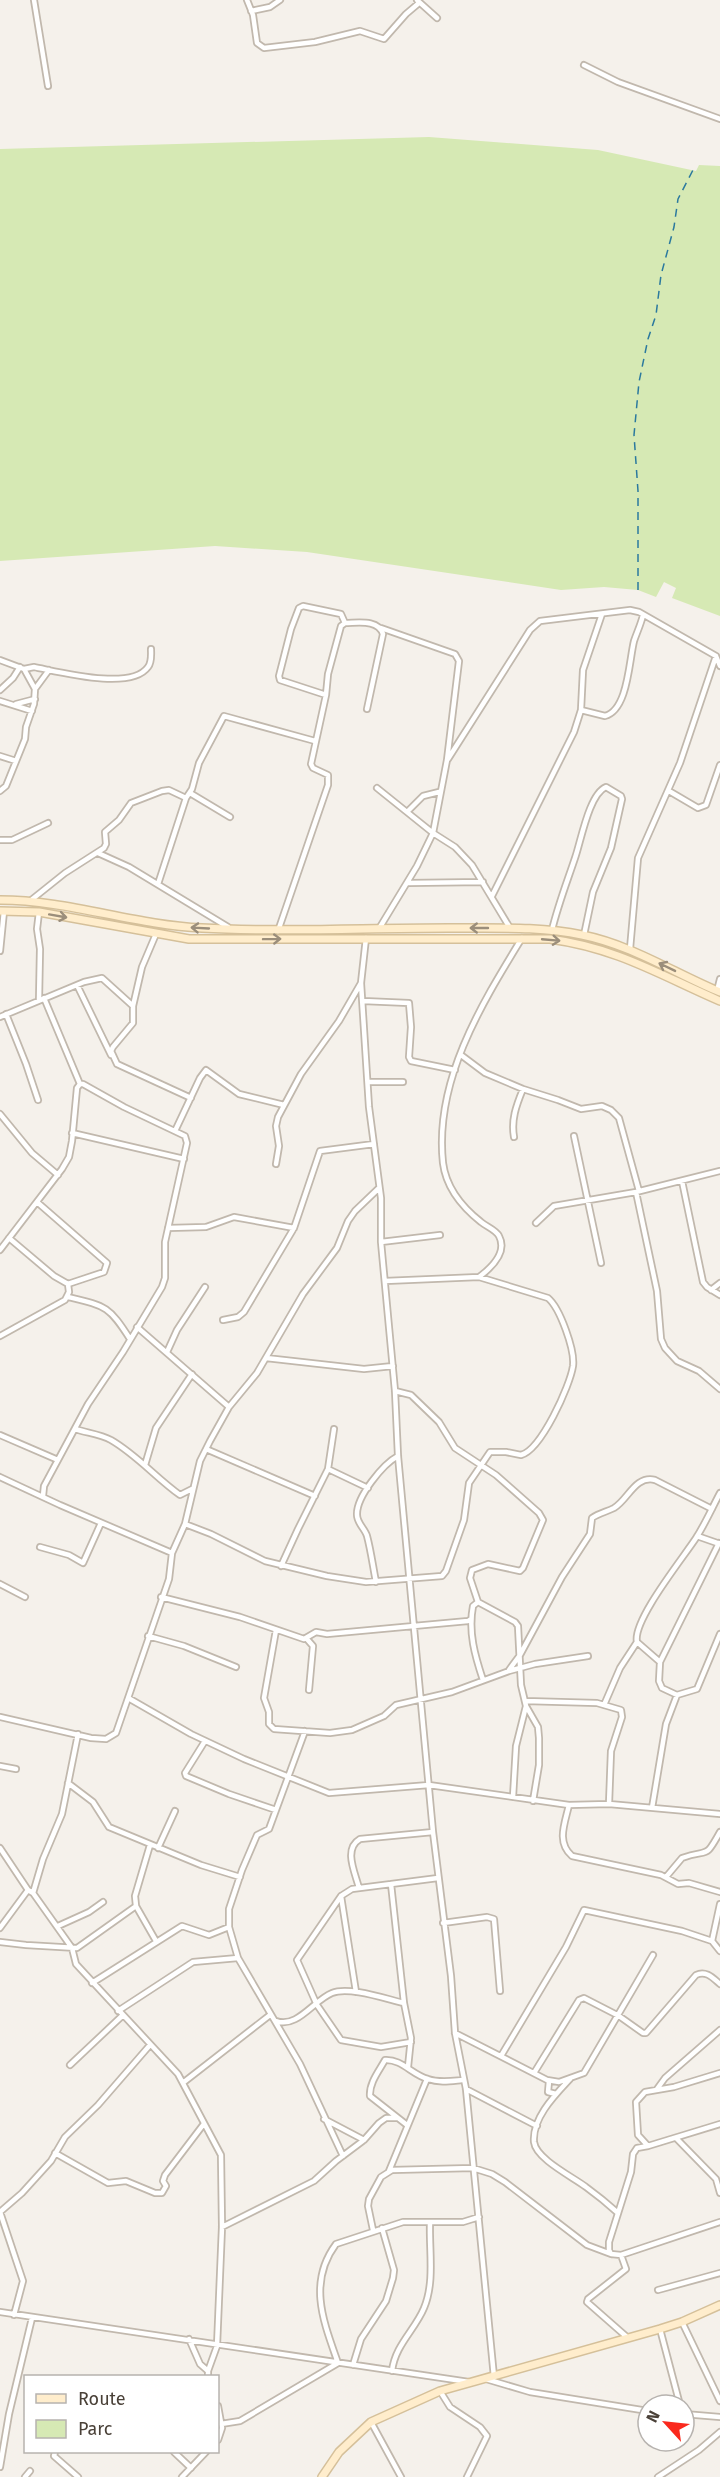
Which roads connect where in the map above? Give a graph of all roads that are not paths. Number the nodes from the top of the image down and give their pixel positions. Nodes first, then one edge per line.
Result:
1 (34, 0) edge
2 (247, 0) edge
3 (280, 0) edge
4 (418, 1) edge
5 (251, 11) junction
6 (437, 18) dead end
7 (584, 65) dead end
8 (48, 86) dead end
9 (720, 119) edge
10 (602, 614) junction
11 (643, 615) junction
12 (345, 623) junction
13 (381, 628) junction
14 (151, 649) dead end
15 (716, 656) junction
16 (0, 660) edge
17 (720, 666) edge
18 (22, 668) junction
19 (49, 670) junction
20 (35, 689) junction
21 (0, 690) edge
22 (326, 695) junction
23 (34, 699) junction
24 (0, 700) edge
25 (16, 704) junction
26 (367, 710) dead end
27 (581, 710) junction
28 (32, 711) junction
29 (315, 741) junction
30 (0, 756) edge
31 (447, 760) junction
32 (16, 761) junction
33 (720, 765) edge
34 (376, 788) dead end
35 (0, 791) edge
36 (669, 791) junction
37 (439, 792) junction
38 (188, 795) junction
39 (406, 812) junction
40 (230, 818) dead end
41 (48, 823) dead end
42 (433, 833) junction
43 (0, 840) edge
44 (98, 853) junction
45 (483, 882) junction
46 (408, 883) junction
47 (158, 884) junction
48 (492, 896) junction
49 (0, 900) edge
50 (30, 901) junction
51 (2, 911) edge
52 (39, 912) junction
53 (380, 927) junction
54 (510, 928) junction
55 (232, 930) junction
56 (552, 930) junction
57 (278, 931) junction
58 (156, 934) junction
59 (584, 935) junction
60 (366, 938) junction
61 (522, 938) junction
62 (630, 949) junction
63 (0, 951) edge
64 (720, 979) edge
65 (362, 983) junction
66 (77, 985) junction
67 (718, 991) edge
68 (42, 999) junction
69 (363, 1001) junction
70 (720, 1001) edge
71 (134, 1006) junction
72 (3, 1016) edge
73 (461, 1054) junction
74 (111, 1055) junction
75 (455, 1070) junction
76 (368, 1082) junction
77 (403, 1082) dead end
78 (80, 1084) junction
79 (523, 1089) junction
80 (191, 1098) junction
81 (38, 1100) dead end
82 (284, 1105) junction
83 (0, 1114) edge
84 (175, 1131) junction
85 (72, 1133) junction
86 (574, 1136) dead end
87 (514, 1137) dead end
88 (374, 1144) junction
89 (184, 1159) junction
90 (276, 1164) dead end
91 (720, 1171) edge
92 (58, 1175) junction
93 (682, 1182) junction
94 (378, 1189) junction
95 (637, 1191) junction
96 (589, 1199) junction
97 (37, 1202) junction
98 (536, 1223) dead end
99 (168, 1228) junction
100 (294, 1228) junction
101 (440, 1235) dead end
102 (9, 1238) junction
103 (381, 1242) junction
104 (0, 1250) edge
105 (601, 1263) dead end
106 (479, 1278) junction
107 (385, 1281) junction
108 (720, 1283) edge
109 (68, 1284) junction
110 (205, 1287) dead end
111 (711, 1290) junction
112 (720, 1295) edge
113 (68, 1297) junction
114 (223, 1320) dead end
115 (138, 1327) junction
116 (0, 1336) edge
117 (130, 1339) junction
118 (167, 1352) junction
119 (266, 1358) junction
120 (393, 1366) junction
121 (192, 1374) junction
122 (720, 1389) edge
123 (395, 1391) junction
124 (229, 1407) junction
125 (75, 1429) junction
126 (334, 1429) dead end
127 (0, 1435) edge
128 (206, 1449) junction
129 (398, 1456) junction
130 (58, 1460) junction
131 (146, 1465) junction
132 (479, 1466) junction
133 (328, 1469) junction
134 (0, 1477) edge
135 (368, 1488) junction
136 (192, 1489) junction
137 (720, 1493) edge
138 (43, 1496) junction
139 (315, 1496) junction
140 (712, 1509) junction
141 (101, 1523) junction
142 (184, 1524) junction
143 (697, 1536) junction
144 (719, 1543) edge
145 (40, 1547) dead end
146 (172, 1553) junction
147 (281, 1566) junction
148 (410, 1579) junction
149 (375, 1582) junction
150 (0, 1584) edge
151 (161, 1597) junction
152 (25, 1598) dead end
153 (478, 1602) junction
154 (471, 1618) junction
155 (415, 1628) junction
156 (276, 1630) junction
157 (720, 1634) edge
158 (148, 1636) junction
159 (306, 1638) junction
160 (637, 1642) junction
161 (520, 1655) junction
162 (588, 1656) dead end
163 (660, 1662) junction
164 (236, 1666) dead end
165 (521, 1668) junction
166 (508, 1671) junction
167 (483, 1680) junction
168 (309, 1690) dead end
169 (677, 1695) junction
170 (130, 1699) junction
171 (421, 1699) junction
172 (525, 1703) junction
173 (604, 1706) junction
174 (0, 1717) edge
175 (305, 1731) junction
176 (78, 1734) junction
177 (205, 1740) junction
178 (0, 1766) edge
179 (16, 1769) dead end
180 (289, 1776) junction
181 (68, 1783) junction
182 (429, 1785) junction
183 (513, 1797) junction
184 (533, 1801) junction
185 (609, 1804) junction
186 (569, 1805) junction
187 (652, 1808) junction
188 (276, 1810) junction
189 (175, 1811) dead end
190 (720, 1814) edge
191 (433, 1832) junction
192 (720, 1832) edge
193 (150, 1845) junction
194 (0, 1848) edge
195 (158, 1848) junction
196 (240, 1877) junction
197 (666, 1877) junction
198 (438, 1878) junction
199 (391, 1884) junction
200 (359, 1888) junction
201 (30, 1892) junction
202 (720, 1893) edge
203 (341, 1896) junction
204 (103, 1902) dead end
205 (720, 1904) edge
206 (136, 1906) junction
207 (443, 1923) junction
208 (58, 1926) junction
209 (229, 1927) junction
210 (0, 1928) edge
211 (156, 1941) junction
212 (712, 1941) junction
213 (0, 1942) edge
214 (72, 1948) junction
215 (720, 1951) edge
216 (653, 1955) dead end
217 (238, 1958) junction
218 (92, 1983) junction
219 (720, 1984) edge
220 (500, 1991) dead end
221 (356, 1992) junction
222 (404, 2003) junction
223 (317, 2005) junction
224 (118, 2011) junction
225 (123, 2015) junction
226 (270, 2015) junction
227 (619, 2016) junction
228 (276, 2021) junction
229 (720, 2030) edge
230 (455, 2033) junction
231 (411, 2042) junction
232 (150, 2045) junction
233 (501, 2056) junction
234 (70, 2065) dead end
235 (408, 2067) junction
236 (534, 2073) junction
237 (720, 2073) edge
238 (427, 2079) junction
239 (570, 2079) junction
240 (462, 2080) junction
241 (549, 2081) junction
242 (184, 2082) junction
243 (466, 2089) junction
244 (657, 2089) junction
245 (556, 2094) junction
246 (398, 2118) junction
247 (324, 2119) junction
248 (720, 2124) edge
249 (203, 2125) junction
250 (407, 2125) junction
251 (537, 2126) junction
252 (676, 2138) junction
253 (364, 2140) junction
254 (648, 2146) junction
255 (55, 2153) junction
256 (343, 2156) junction
257 (473, 2168) junction
258 (389, 2172) junction
259 (720, 2193) edge
260 (0, 2212) edge
261 (618, 2213) junction
262 (479, 2217) junction
263 (720, 2222) edge
264 (430, 2223) junction
265 (222, 2227) junction
266 (382, 2228) junction
267 (373, 2230) junction
268 (611, 2254) junction
269 (621, 2255) junction
270 (720, 2273) edge
271 (658, 2290) dead end
272 (720, 2306) edge
273 (0, 2312) edge
274 (14, 2314) junction
275 (32, 2318) junction
276 (682, 2322) junction
277 (660, 2329) junction
278 (628, 2338) junction
279 (189, 2339) junction
280 (217, 2346) junction
281 (338, 2363) junction
282 (353, 2365) junction
283 (392, 2371) junction
284 (208, 2374) edge
285 (494, 2377) junction
286 (485, 2379) junction
287 (471, 2382) junction
288 (440, 2391) junction
289 (677, 2393) edge
290 (720, 2401) edge
291 (636, 2408) edge
292 (219, 2412) edge
293 (696, 2415) edge
294 (720, 2417) edge
295 (371, 2422) junction
296 (221, 2424) junction
297 (720, 2432) edge
298 (219, 2438) edge
299 (55, 2453) edge
300 (176, 2453) edge
301 (204, 2453) edge
302 (0, 2467) edge
303 (191, 2468) junction
304 (30, 2471) dead end
305 (25, 2477) edge
306 (78, 2477) edge
307 (182, 2477) edge
308 (322, 2477) edge
309 (402, 2477) edge
310 (467, 2477) edge
311 (658, 2477) edge

1 - 8 street
2 - 5 street
3 - 5 street
4 - 5 street
4 - 6 street
7 - 9 street
10 - 11 street
10 - 27 street
10 - 31 street
11 - 15 street
11 - 27 street
12 - 13 street
12 - 22 street
12 - 22 street
13 - 26 street
13 - 31 street
14 - 19 street
15 - 17 street
15 - 36 street
16 - 18 street
18 - 19 street
18 - 20 street
18 - 21 street
19 - 20 street
20 - 23 street
22 - 29 street
23 - 25 street
23 - 28 street
24 - 25 street
25 - 28 street
27 - 48 street
28 - 32 street
29 - 38 street
29 - 57 street
30 - 32 street
31 - 37 street
32 - 35 street
33 - 36 street
34 - 39 street
36 - 62 street
37 - 39 street
37 - 42 street
38 - 40 street
38 - 44 street
38 - 47 street
39 - 42 street
41 - 43 street
42 - 45 street
42 - 46 street
44 - 47 street
44 - 50 street
45 - 46 street
45 - 48 street
46 - 53 street
47 - 55 street
48 - 54 street
49 - 50 street
55 -> 50 street
51 - 52 street
51 - 63 street
52 -> 58 street
52 - 68 street
54 -> 53 street
53 - 57 street
54 - 56 street
55 - 57 street
56 - 59 street
56 - 59 street
58 -> 60 street
58 - 71 street
59 - 62 street
60 - 61 street
60 - 65 street
61 -> 70 street
61 - 73 street
67 -> 62 street
64 - 67 street
65 - 69 street
65 - 82 street
66 - 68 street
66 - 71 street
66 - 74 street
68 - 72 street
68 - 78 street
69 - 75 street
69 - 76 street
71 - 74 street
72 - 81 street
73 - 75 street
73 - 79 street
74 - 80 street
75 - 106 street
76 - 77 street
76 - 88 street
78 - 84 street
78 - 85 street
79 - 87 street
79 - 95 street
80 - 82 street
80 - 84 street
82 - 90 street
83 - 92 street
84 - 89 street
85 - 89 street
85 - 92 street
86 - 96 street
88 - 94 street
88 - 100 street
89 - 99 street
91 - 93 street
92 - 97 street
93 - 95 street
93 - 111 street
94 - 103 street
94 - 119 street
95 - 96 street
95 - 122 street
96 - 98 street
96 - 105 street
97 - 102 street
97 - 109 street
99 - 100 street
99 - 115 street
100 - 114 street
101 - 103 street
102 - 104 street
102 - 109 street
103 - 107 street
106 - 107 street
106 - 132 street
107 - 120 street
108 - 111 street
109 - 113 street
110 - 118 street
111 - 112 street
113 - 116 street
113 - 117 street
115 - 117 street
115 - 118 street
117 - 125 street
118 - 121 street
119 - 120 street
119 - 124 street
120 - 123 street
121 - 124 street
121 - 131 street
123 - 129 street
123 - 132 street
124 - 128 street
125 - 130 street
125 - 131 street
126 - 133 street
127 - 130 street
128 - 136 street
128 - 139 street
129 - 135 street
129 - 148 street
130 - 138 street
131 - 136 street
132 - 148 street
132 - 153 street
133 - 135 street
133 - 139 street
134 - 138 street
135 - 149 street
136 - 142 street
137 - 140 street
138 - 141 street
139 - 147 street
140 - 143 street
140 - 161 street
141 - 145 street
141 - 146 street
142 - 146 street
142 - 147 street
143 - 144 street
143 - 160 street
144 - 163 street
146 - 151 street
147 - 149 street
148 - 149 street
148 - 155 street
150 - 152 street
151 - 156 street
151 - 158 street
153 - 154 street
153 - 161 street
154 - 155 street
154 - 167 street
155 - 159 street
155 - 171 street
156 - 159 street
156 - 175 street
157 - 169 street
158 - 164 street
158 - 170 street
159 - 168 street
160 - 163 street
160 - 173 street
161 - 165 street
161 - 166 street
162 - 165 street
163 - 169 street
165 - 166 street
165 - 172 street
166 - 167 street
167 - 171 street
169 - 187 street
170 - 176 street
170 - 177 street
171 - 175 street
171 - 182 street
172 - 173 street
172 - 183 street
172 - 184 street
173 - 185 street
174 - 176 street
175 - 180 street
176 - 181 street
177 - 180 street
177 - 188 street
178 - 179 street
180 - 182 street
180 - 188 street
181 - 193 street
181 - 201 street
182 - 183 street
182 - 191 street
183 - 184 street
184 - 186 street
185 - 186 street
185 - 187 street
186 - 197 street
187 - 190 street
188 - 196 street
189 - 195 street
191 - 198 street
191 - 200 street
192 - 197 street
193 - 195 street
193 - 206 street
194 - 201 street
195 - 196 street
196 - 209 street
197 - 202 street
198 - 199 street
198 - 207 street
199 - 200 street
199 - 222 street
200 - 203 street
201 - 208 street
201 - 210 street
203 - 221 street
203 - 223 street
204 - 208 street
205 - 212 street
206 - 211 street
206 - 214 street
207 - 220 street
207 - 230 street
208 - 214 street
209 - 211 street
209 - 217 street
211 - 218 street
212 - 215 street
212 - 233 street
213 - 214 street
214 - 218 street
216 - 227 street
217 - 224 street
217 - 226 street
218 - 224 street
219 - 227 street
221 - 222 street
221 - 223 street
222 - 231 street
223 - 228 street
223 - 231 street
224 - 225 street
225 - 232 street
225 - 234 street
226 - 228 street
226 - 242 street
227 - 236 street
227 - 239 street
228 - 247 street
229 - 244 street
230 - 233 street
230 - 240 street
231 - 235 street
232 - 242 street
232 - 255 street
233 - 236 street
235 - 238 street
235 - 246 street
236 - 241 street
237 - 244 street
238 - 240 street
238 - 250 street
239 - 241 street
239 - 245 street
240 - 243 street
241 - 245 street
242 - 249 street
243 - 251 street
243 - 257 street
244 - 254 street
245 - 251 street
246 - 250 street
246 - 253 street
247 - 253 street
247 - 256 street
248 - 252 street
249 - 255 street
249 - 265 street
250 - 258 street
251 - 261 street
252 - 254 street
252 - 259 street
253 - 256 street
254 - 261 street
255 - 260 street
256 - 265 street
257 - 258 street
257 - 262 street
257 - 268 street
258 - 267 street
260 - 274 street
261 - 268 street
262 - 264 street
262 - 285 street
263 - 269 street
264 - 266 street
264 - 283 street
265 - 280 street
266 - 267 street
266 - 282 street
267 - 281 street
268 - 269 street
269 - 278 street
270 - 271 street
272 - 276 street
273 - 274 street
274 - 275 street
275 - 279 street
275 - 302 street
276 - 277 street
276 - 290 street
277 - 278 street
277 - 289 street
278 - 285 street
279 - 280 street
279 - 284 street
280 - 281 street
280 - 284 street
281 - 282 street
281 - 296 street
282 - 283 street
283 - 287 street
285 - 286 street
286 - 287 street
286 - 291 street
287 - 288 street
288 - 295 street
288 - 310 street
292 - 296 street
293 - 294 street
295 - 308 street
295 - 309 street
296 - 298 street
297 - 311 street
299 - 306 street
300 - 303 street
301 - 303 street
303 - 307 street
304 - 305 street

